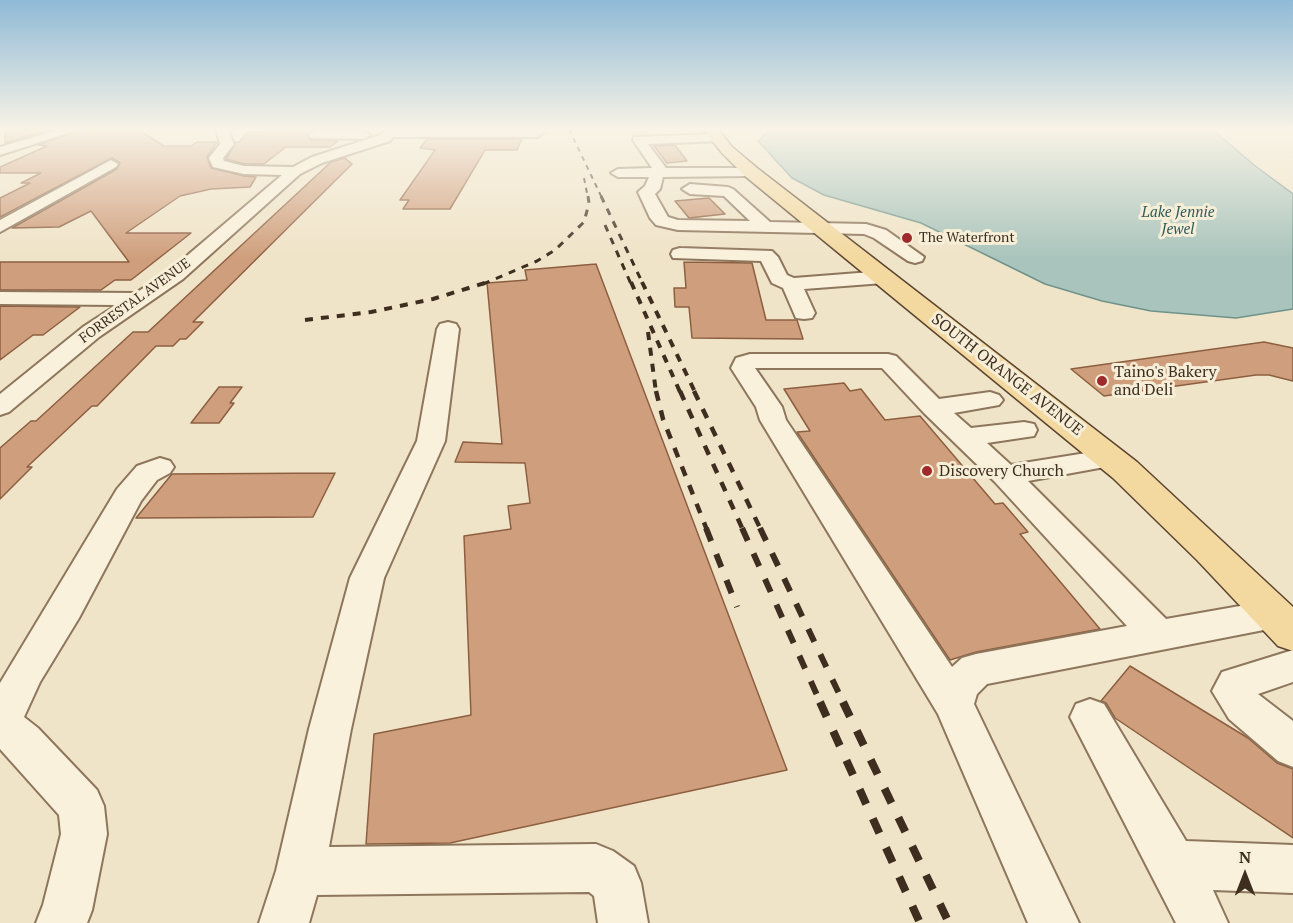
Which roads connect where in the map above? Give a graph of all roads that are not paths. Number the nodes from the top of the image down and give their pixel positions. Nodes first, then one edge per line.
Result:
1 (97, 172) edge
2 (294, 172) edge
3 (654, 172) edge
4 (667, 172) edge
5 (749, 172) edge
6 (751, 172) edge
7 (618, 173) dead end
8 (656, 176) junction
9 (227, 209) dead end
10 (250, 209) junction
11 (0, 227) edge
12 (766, 227) junction
13 (823, 229) junction
14 (680, 254) dead end
15 (915, 257) dead end
16 (884, 277) junction
17 (792, 284) junction
18 (0, 298) edge
19 (137, 299) junction
20 (804, 314) dead end
21 (448, 329) dead end
22 (990, 400) dead end
23 (0, 407) edge
24 (933, 408) junction
25 (1024, 430) dead end
26 (966, 437) junction
27 (1111, 458) junction
28 (160, 467) dead end
29 (1005, 475) junction
30 (1283, 624) edge
31 (1159, 636) junction
32 (1293, 666) edge
33 (954, 704) junction
34 (1090, 717) dead end
35 (0, 724) edge
36 (1293, 747) edge
37 (1173, 864) junction
38 (1293, 869) edge
39 (300, 871) junction
40 (61, 923) edge
41 (284, 923) edge
42 (623, 923) edge
43 (1054, 923) edge
44 (1203, 923) edge

1 - 11 street
2 - 10 street, FORRESTAL AVENUE
3 - 8 street
4 - 8 street
5 - 8 street
6 - 13 main road, SOUTH ORANGE AVENUE
7 - 8 street
8 - 12 street
8 - 12 street
9 - 10 street
10 - 19 street, FORRESTAL AVENUE
12 - 13 street
13 - 15 street
13 - 16 main road, SOUTH ORANGE AVENUE
14 - 17 street
16 - 17 street
16 - 27 main road, SOUTH ORANGE AVENUE
17 - 20 street
18 - 19 street
19 - 23 street, FORRESTAL AVENUE
21 - 39 street
22 - 24 street
24 - 26 street
24 - 33 street
25 - 26 street
26 - 29 street
27 - 29 street
27 - 30 main road, SOUTH ORANGE AVENUE
28 - 35 street
29 - 31 street
30 - 31 street
31 - 33 street
32 - 36 street
33 - 43 street
34 - 37 street
35 - 40 street
37 - 38 street
37 - 44 street
39 - 41 street
39 - 42 street

